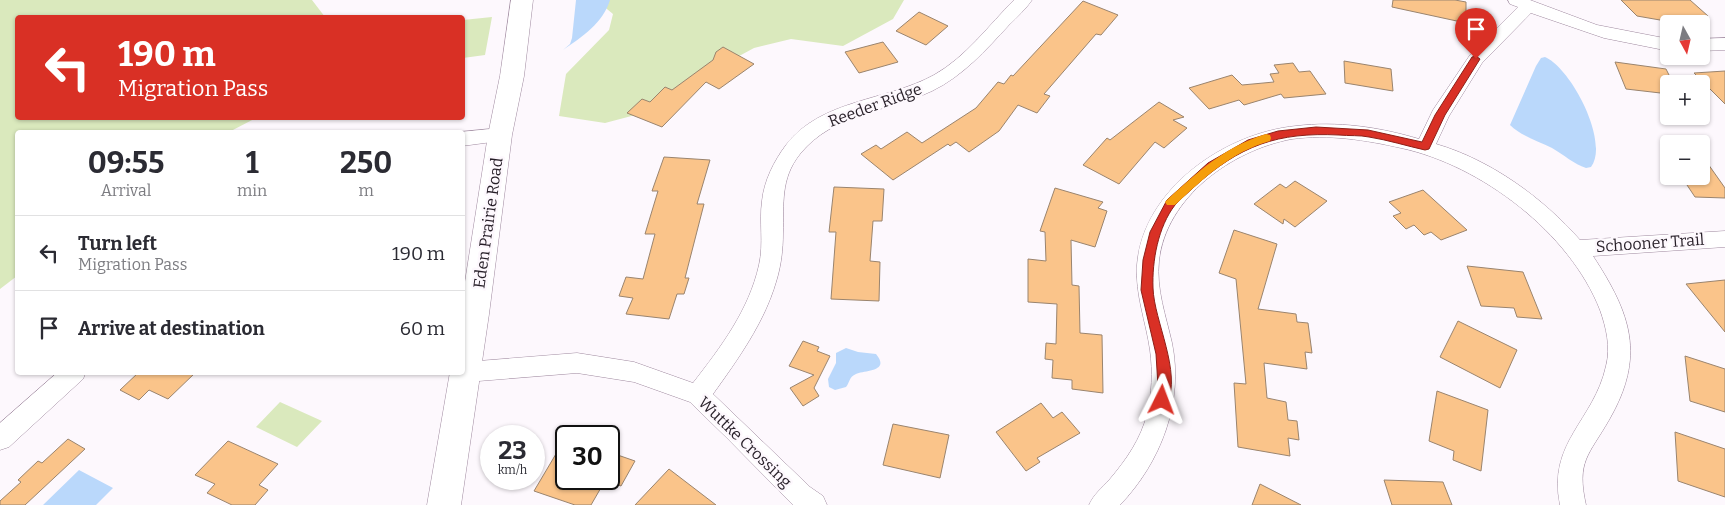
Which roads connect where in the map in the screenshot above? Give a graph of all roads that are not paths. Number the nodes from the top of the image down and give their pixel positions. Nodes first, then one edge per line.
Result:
1 (522, 0) edge
2 (1024, 0) edge
3 (1522, 3) edge
4 (1660, 43) edge
5 (1725, 44) edge
6 (1710, 45) edge
7 (500, 135) junction
8 (465, 139) edge
9 (1425, 146) junction
10 (1725, 239) edge
11 (1576, 248) junction
12 (466, 372) junction
13 (72, 375) edge
14 (698, 395) junction
15 (0, 440) edge
16 (444, 505) edge
17 (814, 505) edge
18 (1102, 505) edge
19 (1573, 505) edge

1 - 7 street, Eden Prairie Road
2 - 14 street, Reeder Ridge
3 - 4 street
3 - 9 street
5 - 6 street
7 - 8 street
7 - 12 street, Eden Prairie Road
9 - 11 street
9 - 18 street
10 - 11 street, Schooner Trail
11 - 19 street
12 - 14 street, Wuttke Crossing
12 - 16 street, Eden Prairie Road
13 - 15 street
14 - 17 street, Wuttke Crossing

